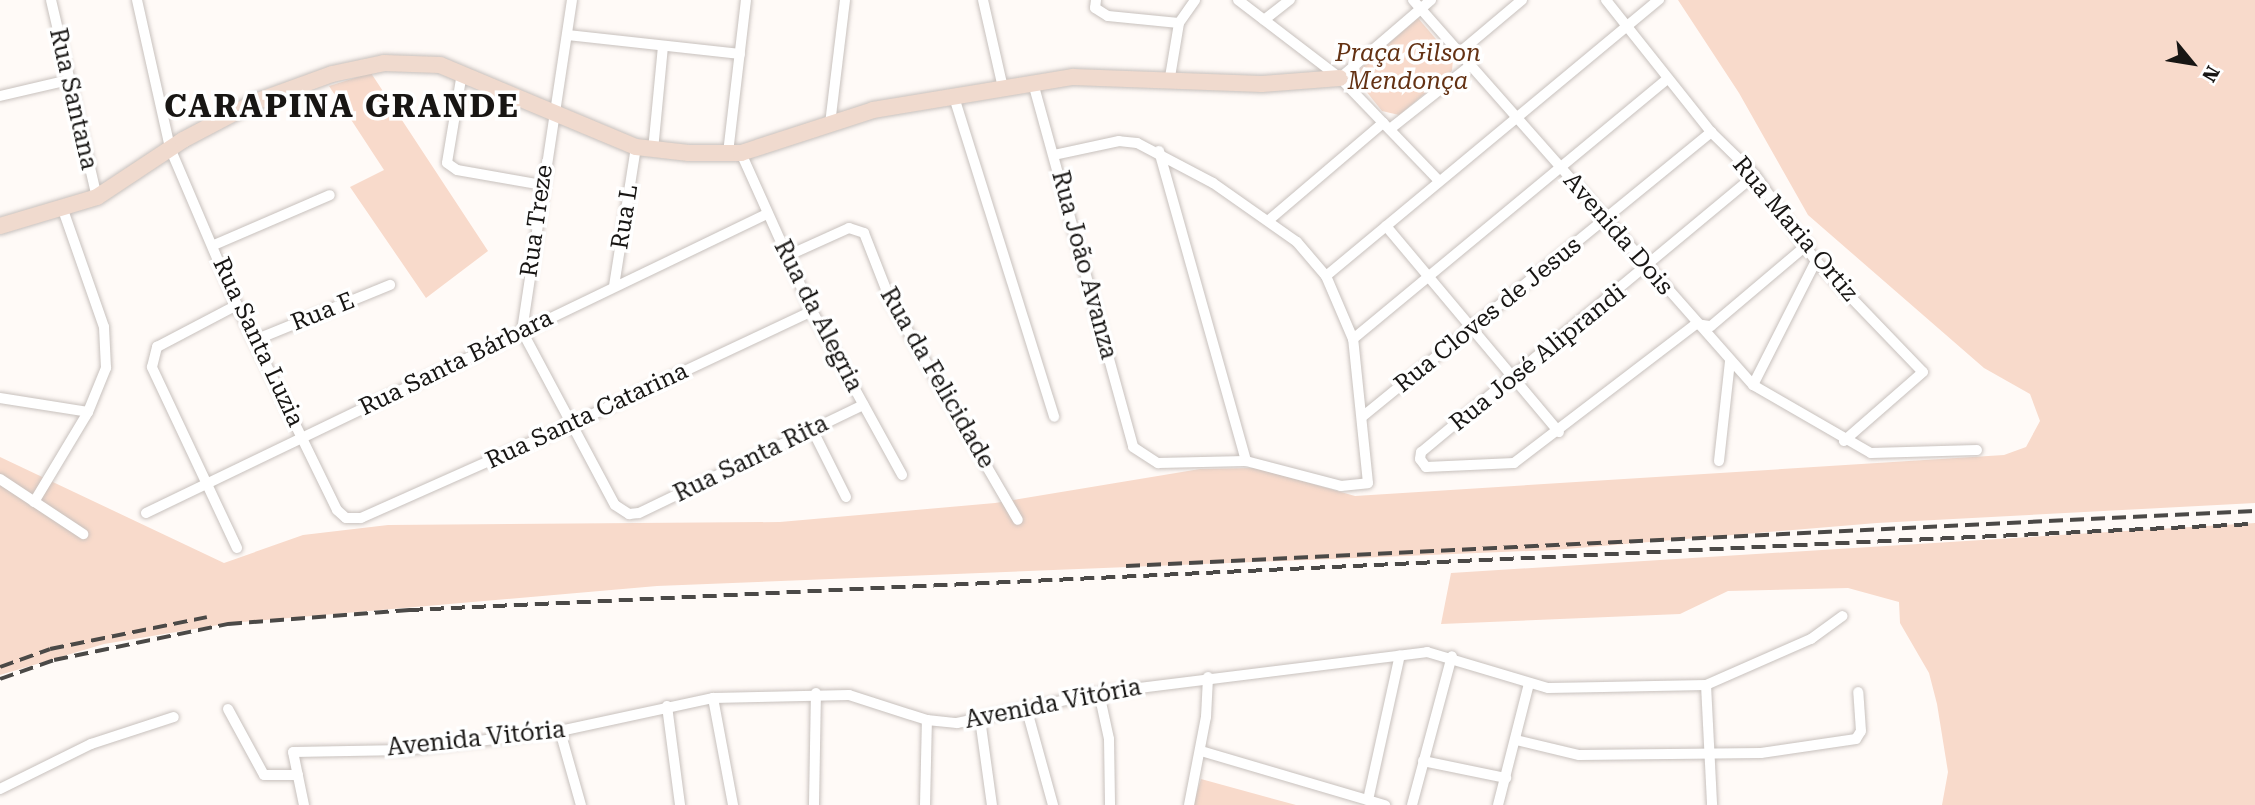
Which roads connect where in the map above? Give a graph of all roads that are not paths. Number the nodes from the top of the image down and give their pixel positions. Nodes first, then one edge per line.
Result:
1 (51, 0) edge
2 (137, 0) edge
3 (572, 0) edge
4 (747, 0) edge
5 (845, 0) edge
6 (983, 0) edge
7 (1096, 0) edge
8 (1195, 0) edge
9 (1238, 0) edge
10 (1290, 0) edge
11 (1431, 0) edge
12 (1522, 0) edge
13 (1606, 0) edge
14 (1659, 0) edge
15 (1417, 4) edge
16 (1264, 20) junction
17 (1179, 23) junction
18 (1628, 24) junction
19 (568, 35) junction
20 (663, 46) junction
21 (1460, 51) junction
22 (740, 54) junction
23 (1471, 65) junction
24 (462, 73) junction
25 (1170, 77) junction
26 (1340, 79) junction
27 (1667, 79) junction
28 (68, 80) junction
29 (1033, 83) junction
30 (1003, 88) junction
31 (0, 96) edge
32 (954, 97) junction
33 (553, 112) junction
34 (1514, 116) junction
35 (830, 124) junction
36 (1387, 126) junction
37 (1711, 132) junction
38 (636, 147) junction
39 (170, 148) junction
40 (653, 150) junction
41 (1159, 151) junction
42 (735, 153) junction
43 (1055, 155) junction
44 (1561, 168) junction
45 (1755, 175) junction
46 (1439, 181) junction
47 (542, 185) junction
48 (330, 195) dead end
49 (97, 197) junction
50 (63, 210) junction
51 (768, 214) junction
52 (1269, 220) junction
53 (1605, 220) junction
54 (0, 226) edge
55 (1387, 226) junction
56 (1808, 244) junction
57 (214, 245) junction
58 (787, 256) junction
59 (1816, 261) junction
60 (1648, 268) junction
61 (1326, 276) junction
62 (1432, 278) junction
63 (390, 285) dead end
64 (614, 286) junction
65 (237, 305) junction
66 (812, 311) junction
67 (1696, 324) junction
68 (1474, 328) junction
69 (522, 331) junction
70 (1353, 339) junction
71 (255, 340) junction
72 (1730, 361) junction
73 (1516, 379) junction
74 (1753, 384) junction
75 (0, 398) edge
76 (863, 405) junction
77 (88, 412) junction
78 (1054, 417) dead end
79 (1362, 417) junction
80 (570, 425) junction
81 (812, 429) junction
82 (1559, 432) junction
83 (302, 438) junction
84 (1844, 441) junction
85 (1977, 450) dead end
86 (1246, 461) junction
87 (1719, 461) dead end
88 (902, 475) dead end
89 (0, 479) edge
90 (208, 483) junction
91 (846, 497) dead end
92 (34, 502) junction
93 (146, 513) dead end
94 (361, 518) joint
95 (1018, 520) dead end
96 (83, 534) dead end
97 (237, 548) dead end
98 (1843, 616) dead end
99 (1400, 655) junction
100 (1452, 656) junction
101 (1208, 677) junction
102 (1530, 683) junction
103 (1706, 685) junction
104 (1099, 692) junction
105 (1858, 692) dead end
106 (816, 693) junction
107 (713, 698) junction
108 (667, 706) junction
109 (1026, 707) junction
110 (228, 709) dead end
111 (174, 717) dead end
112 (980, 719) junction
113 (927, 720) junction
114 (560, 731) junction
115 (1517, 740) junction
116 (1201, 751) junction
117 (1712, 755) junction
118 (1423, 761) junction
119 (298, 775) junction
120 (1506, 778) junction
121 (0, 789) edge
122 (1368, 800) junction
123 (304, 805) edge
124 (581, 805) edge
125 (680, 805) edge
126 (733, 805) edge
127 (814, 805) edge
128 (925, 805) edge
129 (992, 805) edge
130 (1053, 805) edge
131 (1110, 805) edge
132 (1189, 805) edge
133 (1385, 805) edge
134 (1412, 805) edge
135 (1498, 805) edge
136 (1712, 805) edge

1 - 28 street, Rua Santana
2 - 39 street, Rua Santa Luzia
3 - 19 street, Rua Treze
4 - 22 street
5 - 35 street
6 - 30 street
7 - 17 street
8 - 17 street
9 - 16 street
10 - 16 street
11 - 15 street
12 - 21 street
13 - 18 street, Rua Maria Ortiz
14 - 18 street
15 - 21 street, Avenida Dois
15 - 26 street
16 - 26 street
17 - 25 street
18 - 27 street, Rua Maria Ortiz
18 - 34 street
19 - 20 street
19 - 33 street, Rua Treze
20 - 22 street
20 - 40 street
21 - 23 street, Avenida Dois
22 - 42 street
23 - 34 street, Avenida Dois
23 - 36 street
24 - 33 street
24 - 39 street
24 - 47 street
25 - 26 street
25 - 29 street
26 - 36 street
27 - 37 street, Rua Maria Ortiz
27 - 44 street
28 - 31 street
28 - 49 street, Rua Santana
29 - 30 street
29 - 43 street, Rua João Avanza
30 - 32 street
32 - 35 street
32 - 78 street
33 - 38 street
33 - 47 street, Rua Treze
34 - 44 street, Avenida Dois
34 - 46 street
35 - 42 street
36 - 46 street
36 - 52 street
37 - 45 street, Rua Maria Ortiz
37 - 53 street, Rua Cloves de Jesus
38 - 40 street
38 - 64 street, Rua L
39 - 49 street
39 - 57 street, Rua Santa Luzia
40 - 42 street
41 - 43 street
41 - 52 street
41 - 86 street
42 - 51 street, Rua da Alegria
43 - 86 street, Rua João Avanza
44 - 53 street, Avenida Dois
44 - 62 street
45 - 56 street, Rua Maria Ortiz
45 - 60 street, Rua José Aliprandi
46 - 55 street
47 - 69 street, Rua Treze
48 - 57 street
49 - 50 street
50 - 54 street
50 - 77 street
51 - 58 street, Rua da Alegria
51 - 64 street, Rua Santa Bárbara
52 - 61 street
53 - 60 street, Avenida Dois
53 - 68 street, Rua Cloves de Jesus
55 - 61 street
55 - 62 street
56 - 59 street, Rua Maria Ortiz
56 - 67 street
57 - 65 street, Rua Santa Luzia
58 - 66 street, Rua da Alegria
58 - 95 street, Rua da Felicidade
59 - 74 street
59 - 84 street, Rua Maria Ortiz
60 - 67 street, Avenida Dois
60 - 73 street, Rua José Aliprandi
61 - 70 street
62 - 68 street
62 - 70 street
63 - 71 street, Rua E
64 - 69 street, Rua Santa Bárbara
65 - 71 street, Rua Santa Luzia
65 - 90 street
66 - 76 street, Rua da Alegria
66 - 80 street, Rua Santa Catarina
67 - 72 street, Avenida Dois
67 - 82 street
68 - 73 street
68 - 79 street, Rua Cloves de Jesus
69 - 80 street
69 - 83 street, Rua Santa Bárbara
70 - 79 street
71 - 83 street, Rua Santa Luzia
72 - 74 street, Avenida Dois
72 - 87 street
73 - 82 street
73 - 82 street, Rua José Aliprandi
74 - 84 street, Avenida Dois
75 - 77 street
76 - 81 street, Rua Santa Rita
76 - 88 street, Rua da Alegria
77 - 92 street
79 - 86 street
80 - 81 street, Rua Santa Rita
80 - 94 street, Rua Santa Catarina
81 - 91 street
83 - 90 street, Rua Santa Bárbara
83 - 94 street, Rua Santa Luzia
84 - 85 street, Avenida Dois
89 - 92 street
90 - 93 street, Rua Santa Bárbara
90 - 97 street
92 - 96 street
98 - 103 street
99 - 100 street, Avenida Vitória
99 - 101 street, Avenida Vitória
99 - 122 street
100 - 102 street, Avenida Vitória
100 - 118 street
101 - 104 street, Avenida Vitória
101 - 116 street
102 - 103 street, Avenida Vitória
102 - 115 street
103 - 117 street
104 - 109 street, Avenida Vitória
104 - 131 street
105 - 117 street
106 - 107 street, Avenida Vitória
106 - 113 street, Avenida Vitória
106 - 127 street
107 - 108 street, Avenida Vitória
107 - 126 street
108 - 114 street, Avenida Vitória
108 - 125 street
109 - 112 street, Avenida Vitória
109 - 130 street
110 - 119 street
111 - 121 street
112 - 113 street, Avenida Vitória
112 - 129 street
113 - 128 street
114 - 119 street, Avenida Vitória
114 - 124 street
115 - 117 street
115 - 120 street
116 - 122 street
116 - 132 street
117 - 136 street
118 - 120 street
118 - 134 street
119 - 123 street, Avenida Vitória
120 - 135 street
122 - 133 street

